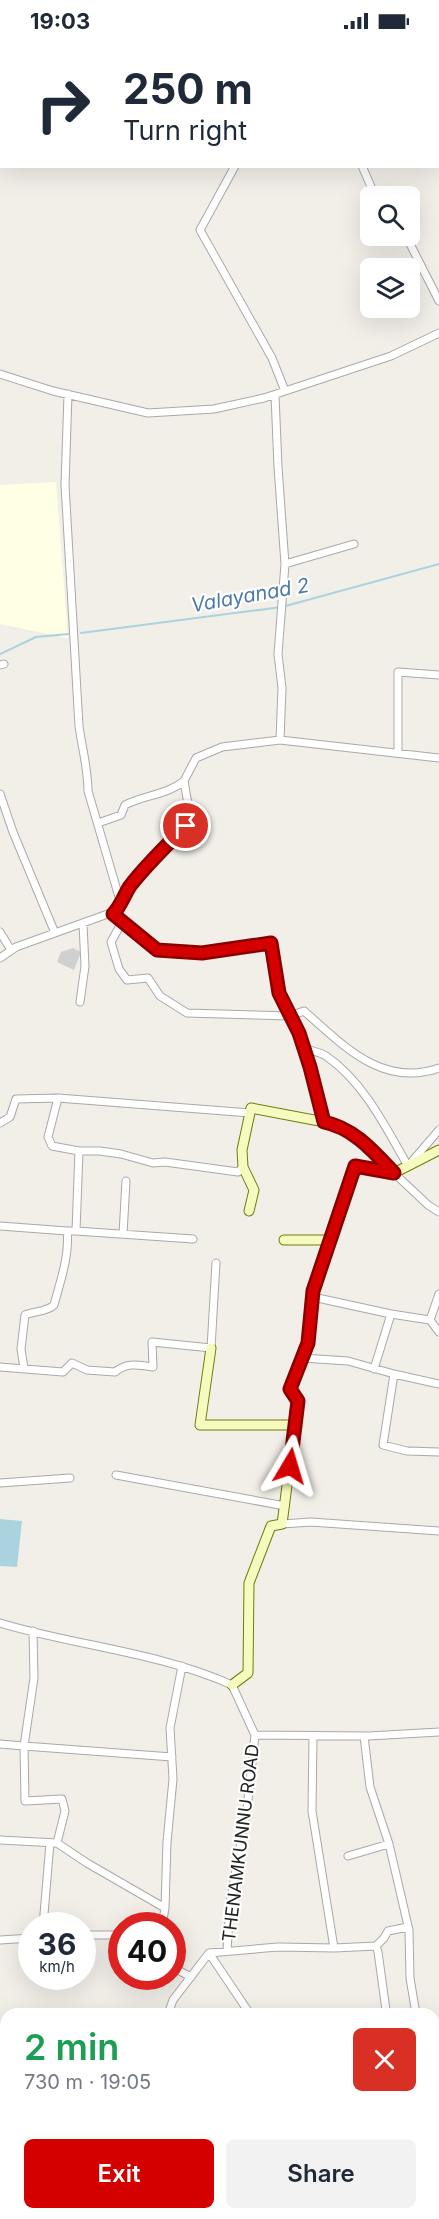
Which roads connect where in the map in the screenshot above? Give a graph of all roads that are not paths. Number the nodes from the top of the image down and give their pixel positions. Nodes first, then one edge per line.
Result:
1 (234, 168) edge
2 (363, 168) edge
3 (371, 186) edge
4 (411, 246) edge
5 (439, 301) edge
6 (439, 333) edge
7 (0, 374) edge
8 (285, 391) junction
9 (68, 394) junction
10 (275, 395) junction
11 (354, 544) dead end
12 (285, 564) junction
13 (439, 675) edge
14 (280, 740) junction
15 (398, 753) junction
16 (439, 758) edge
17 (184, 781) junction
18 (0, 794) edge
19 (98, 823) junction
20 (121, 904) junction
21 (113, 914) junction
22 (122, 922) junction
23 (83, 924) junction
24 (0, 932) edge
25 (55, 933) junction
26 (11, 951) junction
27 (0, 958) edge
28 (80, 1002) dead end
29 (290, 1016) junction
30 (304, 1048) junction
31 (439, 1068) edge
32 (58, 1098) junction
33 (250, 1113) junction
34 (324, 1122) junction
35 (0, 1123) edge
36 (439, 1130) edge
37 (439, 1150) edge
38 (79, 1151) junction
39 (408, 1166) junction
40 (243, 1167) junction
41 (394, 1173) junction
42 (126, 1181) dead end
43 (249, 1211) dead end
44 (439, 1212) edge
45 (0, 1226) edge
46 (67, 1231) junction
47 (76, 1231) junction
48 (123, 1234) junction
49 (193, 1239) dead end
50 (284, 1240) dead end
51 (330, 1240) junction
52 (216, 1263) dead end
53 (439, 1294) edge
54 (313, 1297) junction
55 (391, 1314) junction
56 (430, 1320) junction
57 (439, 1332) edge
58 (210, 1348) junction
59 (302, 1358) junction
60 (0, 1367) edge
61 (24, 1368) junction
62 (374, 1369) junction
63 (394, 1374) junction
64 (439, 1384) edge
65 (295, 1425) junction
66 (439, 1452) edge
67 (116, 1475) dead end
68 (70, 1478) dead end
69 (0, 1483) edge
70 (285, 1506) junction
71 (282, 1524) junction
72 (439, 1531) edge
73 (0, 1623) edge
74 (33, 1631) junction
75 (182, 1666) junction
76 (232, 1685) junction
77 (439, 1732) edge
78 (255, 1735) junction
79 (313, 1736) junction
80 (364, 1736) junction
81 (0, 1744) edge
82 (24, 1746) junction
83 (172, 1757) junction
84 (0, 1840) edge
85 (54, 1843) junction
86 (389, 1844) junction
87 (348, 1856) dead end
88 (165, 1908) junction
89 (45, 1912) edge
90 (164, 1912) edge
91 (408, 1927) junction
92 (18, 1939) edge
93 (0, 1940) edge
94 (376, 1946) junction
95 (334, 1948) junction
96 (227, 1951) junction
97 (209, 1953) junction
98 (186, 1975) edge
99 (190, 1977) junction
100 (170, 2008) edge
101 (246, 2008) edge
102 (386, 2008) edge
103 (415, 2008) edge

1 - 8 street
2 - 3 street
4 - 5 street
6 - 8 street
7 - 9 street
8 - 10 street
9 - 10 street
9 - 19 street
10 - 12 street
11 - 12 street
12 - 14 street
13 - 15 street
14 - 15 street
14 - 17 street
15 - 16 street
17 - 19 street
17 - 20 street
18 - 25 street
19 - 20 street
20 - 21 street
21 - 22 street
21 - 23 street
22 - 29 street
22 - 29 street
23 - 25 street
23 - 28 street
24 - 26 street
25 - 26 street
26 - 27 street
29 - 30 street
29 - 31 street
30 - 34 street
30 - 39 street
32 - 33 street
32 - 35 street
32 - 38 street
33 - 34 street
33 - 40 street
34 - 41 street
36 - 39 street
37 - 39 street
38 - 40 street
38 - 47 street
39 - 41 street
40 - 43 street
41 - 44 street
41 - 51 street
42 - 48 street
45 - 46 street
46 - 47 street
46 - 61 street
47 - 48 street
48 - 49 street
50 - 51 street
51 - 54 street
52 - 58 street
53 - 56 street
54 - 55 street
54 - 59 street
55 - 56 street
55 - 62 street
56 - 57 street
58 - 61 street
58 - 65 street
59 - 62 street
59 - 65 street
60 - 61 street
62 - 63 street
63 - 64 street
63 - 66 street
65 - 70 street
67 - 70 street
68 - 69 street
70 - 71 street
71 - 72 street
71 - 76 street
73 - 74 street
74 - 75 street
74 - 82 street
75 - 76 street
75 - 83 street
76 - 78 street
77 - 80 street
78 - 79 street
78 - 96 street, THENAMKUNNU ROAD
79 - 80 street
79 - 95 street
80 - 86 street
81 - 82 street
82 - 83 street
82 - 85 street
83 - 88 street
84 - 85 street
85 - 88 street
85 - 89 street
86 - 87 street
86 - 91 street
88 - 90 street
91 - 94 street
91 - 103 street
92 - 93 street
94 - 95 street
94 - 102 street
95 - 96 street
96 - 97 street
97 - 99 street
97 - 101 street
98 - 99 street
99 - 100 street

